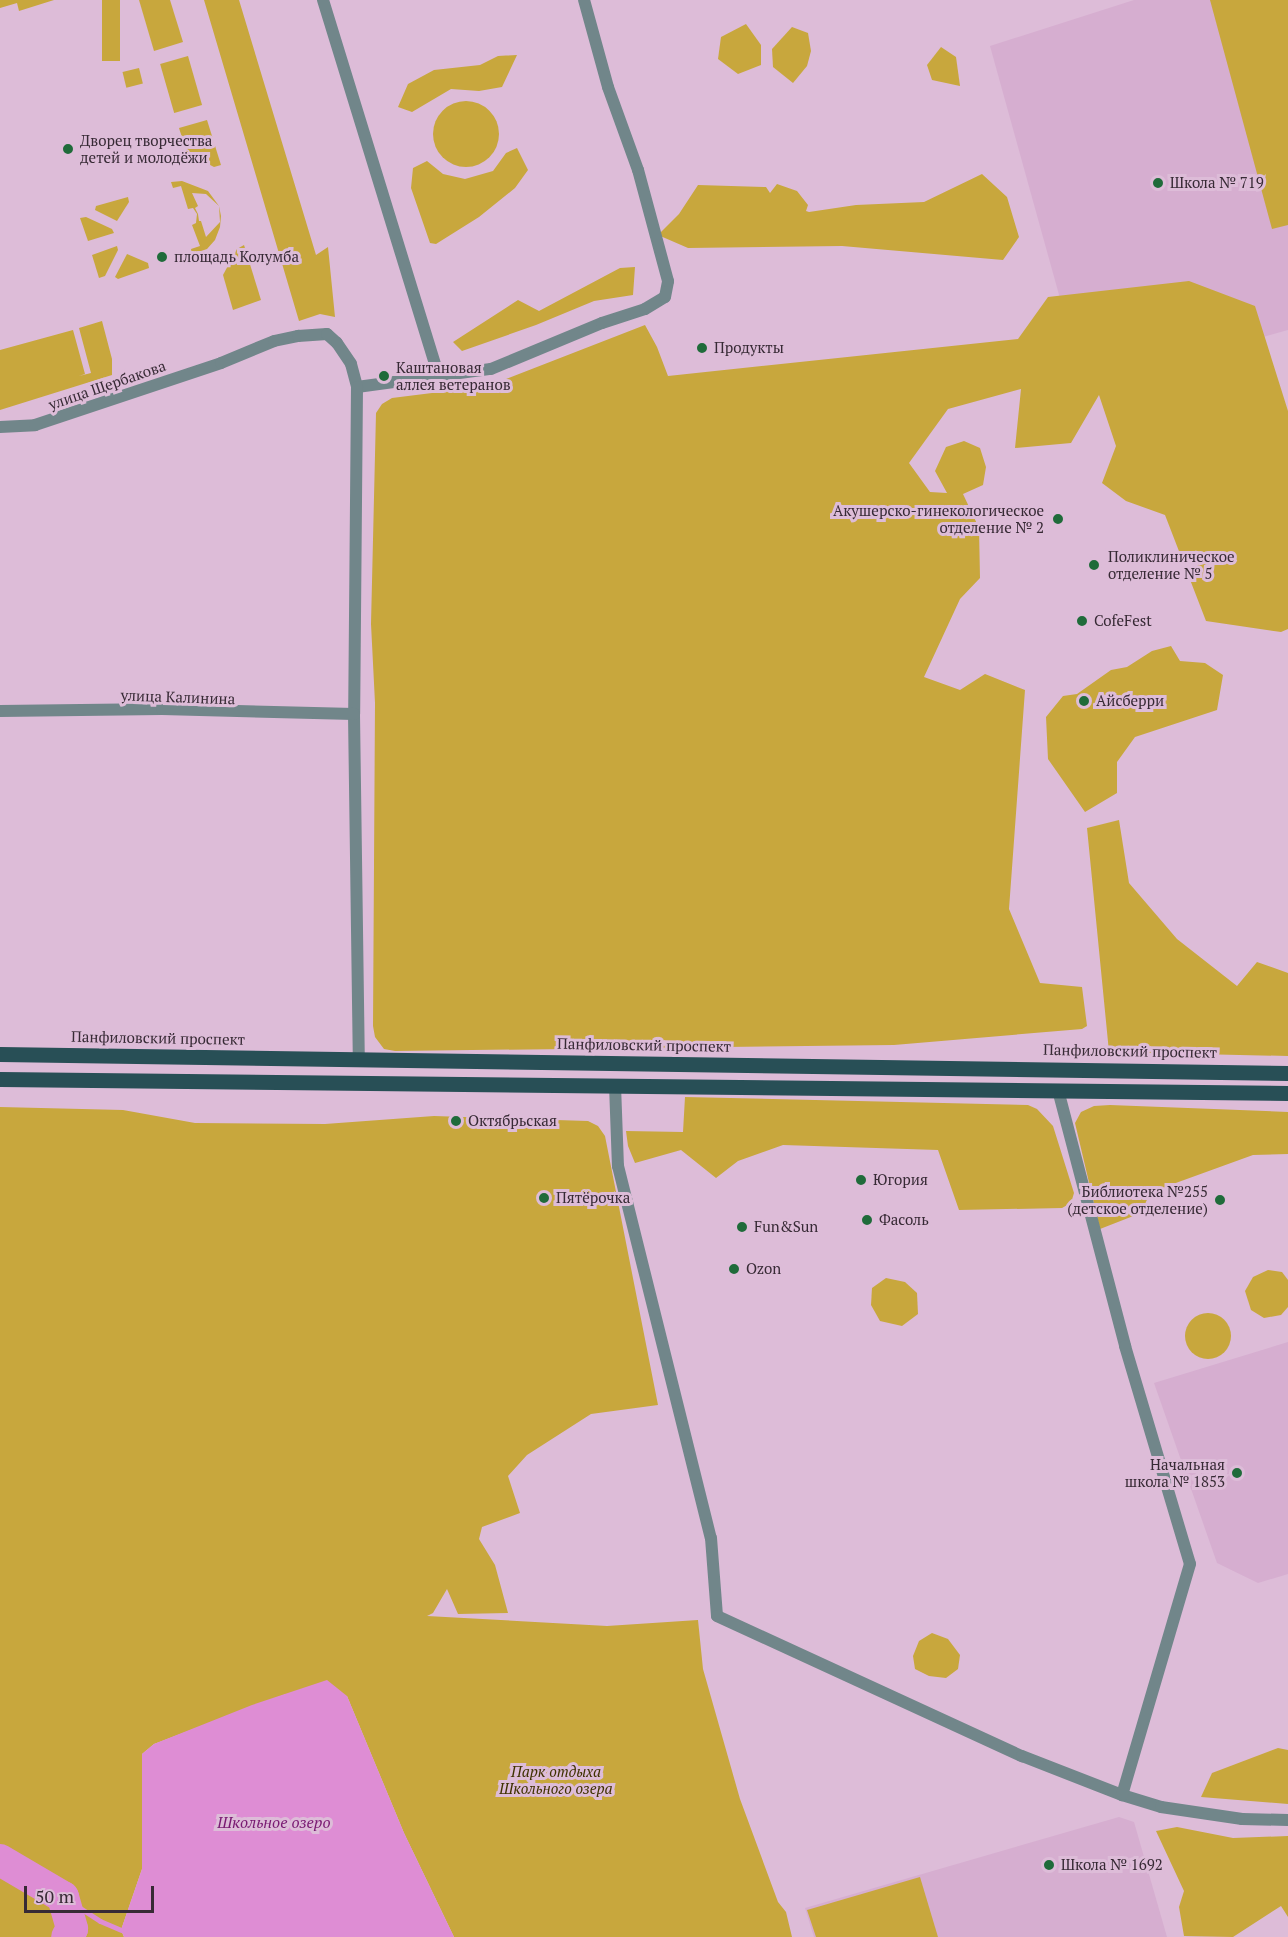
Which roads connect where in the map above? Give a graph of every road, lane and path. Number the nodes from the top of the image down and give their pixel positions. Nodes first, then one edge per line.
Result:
1 (323, 0) edge
2 (584, 0) edge
3 (439, 377) junction
4 (357, 387) junction
5 (0, 427) edge
6 (0, 711) edge
7 (354, 714) junction
8 (0, 1054) edge
9 (359, 1059) junction
10 (1288, 1072) edge
11 (0, 1079) edge
12 (615, 1085) junction
13 (1058, 1090) junction
14 (1288, 1093) edge
15 (1122, 1795) junction
16 (1288, 1820) edge

1 - 3 street
2 - 3 street
3 - 4 street
4 - 5 street, улица Щербакова
4 - 7 street
6 - 7 street, улица Калинина
7 - 9 street
8 - 9 main road, Панфиловский проспект
9 - 10 main road, Панфиловский проспект
11 - 12 main road
12 - 13 main road
12 - 15 street
13 - 14 main road
13 - 15 street
15 - 16 street

